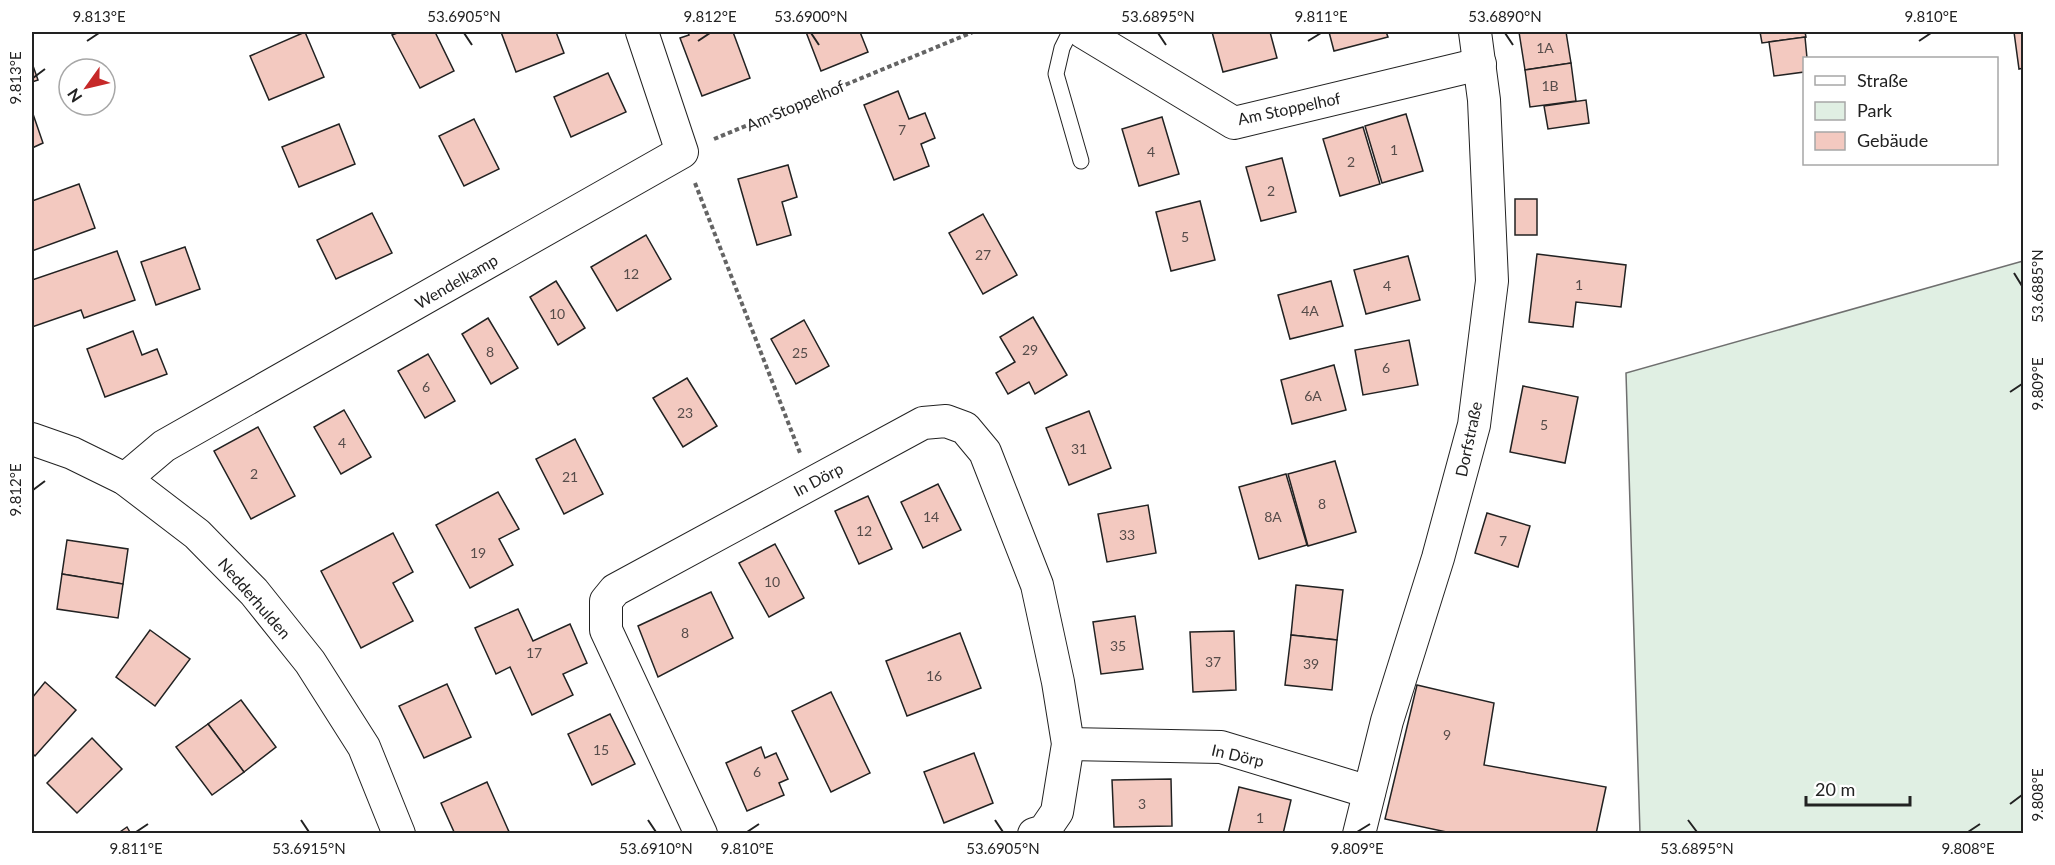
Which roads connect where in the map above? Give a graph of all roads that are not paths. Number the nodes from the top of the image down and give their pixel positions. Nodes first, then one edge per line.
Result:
1 (642, 32) edge
2 (1070, 32) edge
3 (1083, 32) edge
4 (1475, 32) edge
5 (1480, 64) junction
6 (1081, 161) dead end
7 (32, 439) edge
8 (125, 479) junction
9 (1068, 744) junction
10 (1368, 792) junction
11 (399, 834) edge
12 (702, 834) edge
13 (1034, 834) edge
14 (1359, 834) edge

1 - 8 street, Wendelkamp
2 - 6 lane
3 - 5 street, Am Stoppelhof
4 - 5 street, Dorfstraße
5 - 10 street, Dorfstraße
7 - 8 street, Nedderhulden
8 - 11 street, Nedderhulden
9 - 10 street, In Dörp
9 - 12 street, In Dörp
9 - 13 street, In Dörp
10 - 14 street, Dorfstraße

